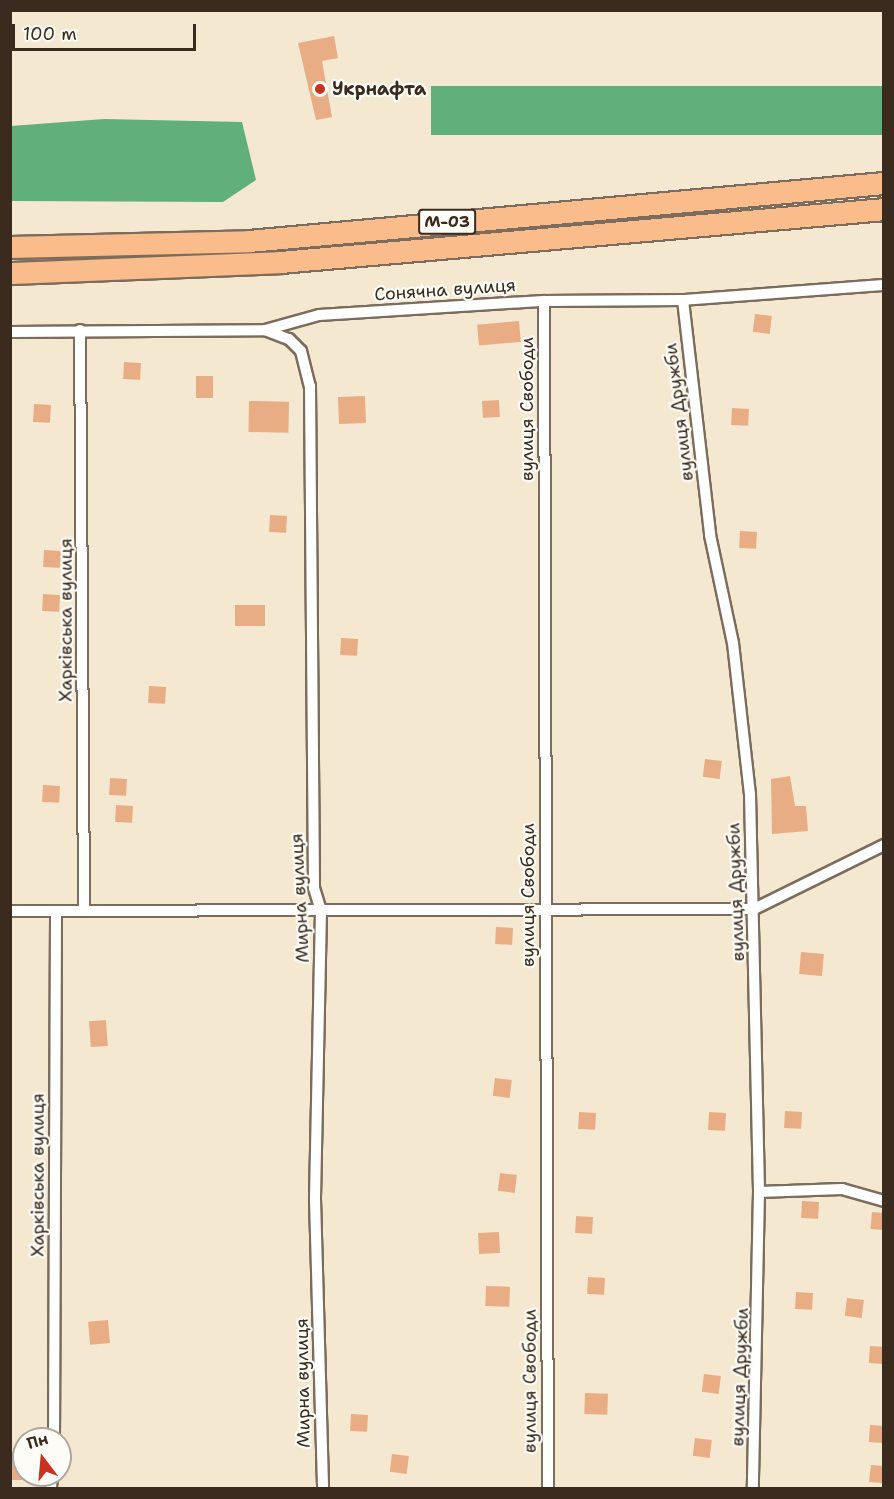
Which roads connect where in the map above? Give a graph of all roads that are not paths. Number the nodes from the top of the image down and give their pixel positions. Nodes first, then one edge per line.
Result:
1 (884, 183) edge
2 (884, 209) edge
3 (10, 247) edge
4 (10, 273) edge
5 (884, 285) edge
6 (683, 300) junction
7 (544, 301) junction
8 (80, 330) junction
9 (265, 330) junction
10 (10, 332) edge
11 (884, 845) edge
12 (754, 909) junction
13 (56, 910) junction
14 (84, 910) junction
15 (544, 910) junction
16 (10, 911) edge
17 (321, 911) junction
18 (759, 1192) junction
19 (884, 1201) edge
20 (54, 1427) edge
21 (323, 1488) edge
22 (548, 1488) edge
23 (753, 1488) edge

1 - 3 highway, М-03
2 - 4 highway, М-03
5 - 6 street, Сонячна вулиця
6 - 7 street, Сонячна вулиця
6 - 12 street, вулиця Дружби
7 - 9 street, Сонячна вулиця
7 - 15 street, вулиця Свободи
8 - 9 street, Сонячна вулиця
8 - 10 street, Сонячна вулиця
8 - 14 street, Харківська вулиця
9 - 17 street, Мирна вулиця
11 - 12 street
12 - 15 street
12 - 18 street, вулиця Дружби
13 - 14 street
13 - 16 street
13 - 20 street, Харківська вулиця
14 - 17 street
15 - 17 street
15 - 22 street, вулиця Свободи
17 - 21 street, Мирна вулиця
18 - 19 street
18 - 23 street, вулиця Дружби

